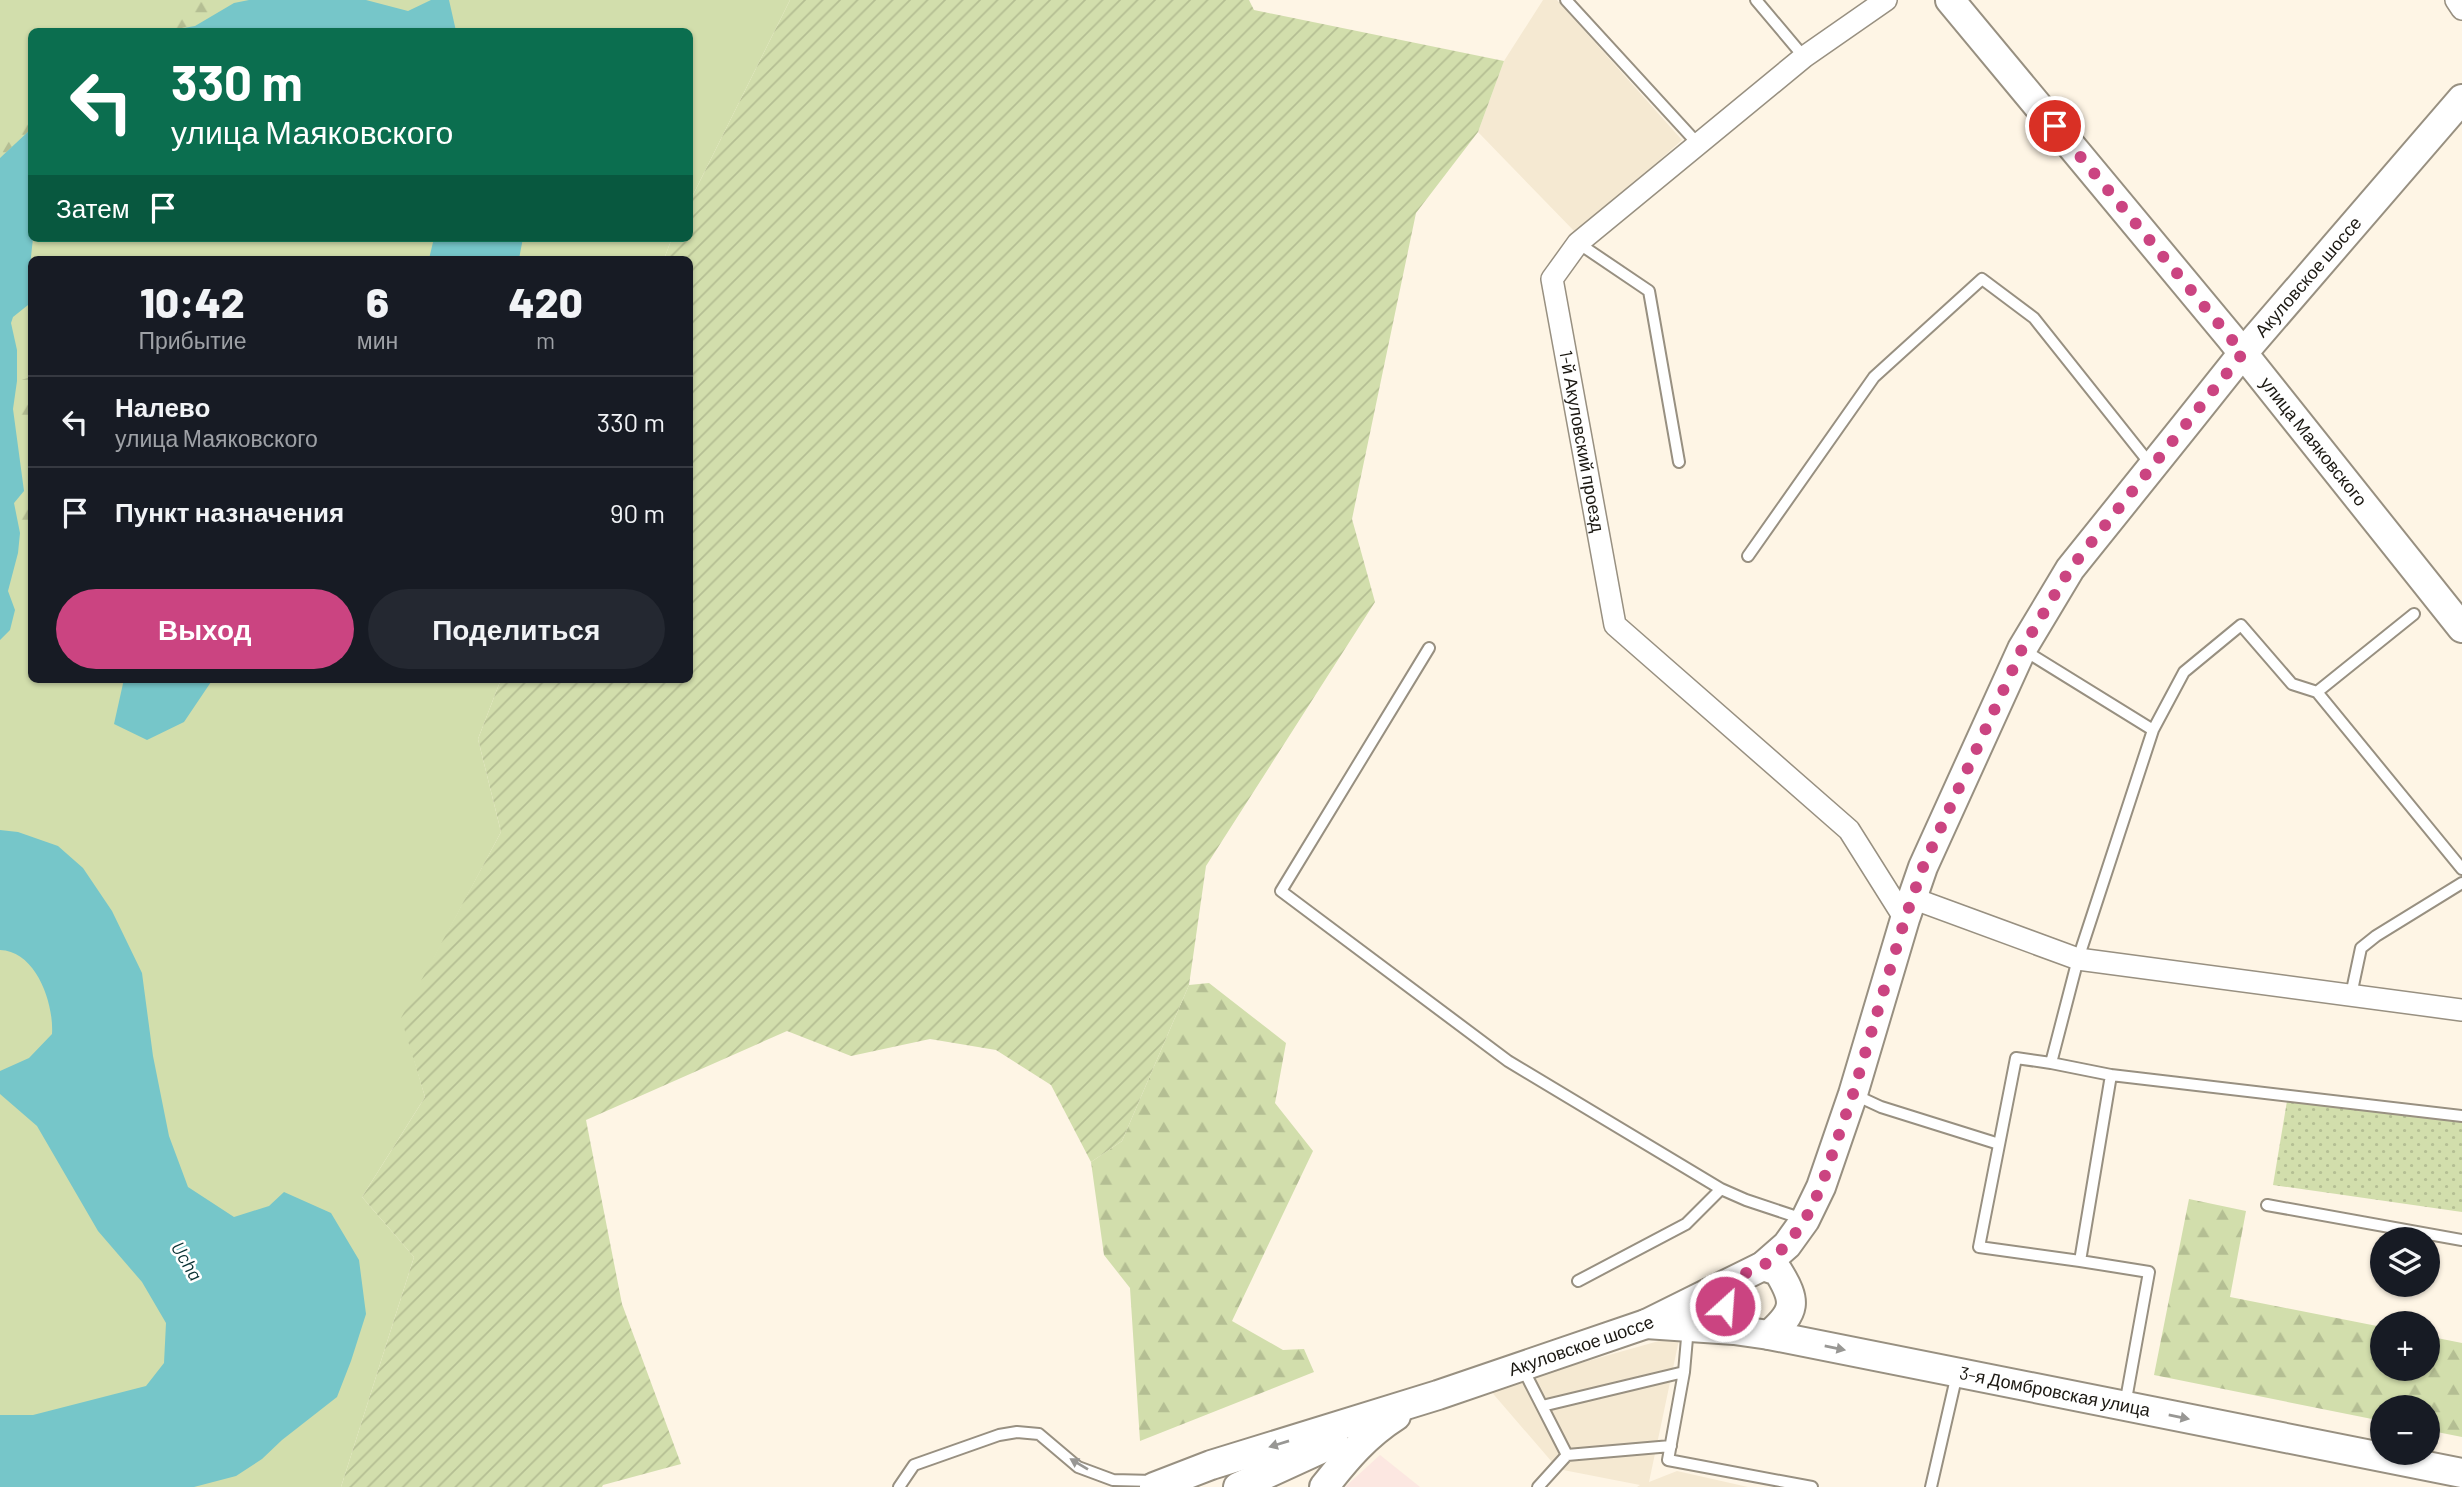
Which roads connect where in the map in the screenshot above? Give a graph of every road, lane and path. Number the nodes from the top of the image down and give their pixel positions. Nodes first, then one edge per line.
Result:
1 (1566, 0) edge
2 (1756, 0) edge
3 (1886, 0) edge
4 (1950, 0) edge
5 (2456, 0) edge
6 (2462, 9) edge
7 (1804, 57) junction
8 (2462, 99) edge
9 (1698, 144) junction
10 (1578, 243) junction
11 (2243, 353) junction
12 (1679, 462) dead end
13 (2152, 467) junction
14 (1748, 556) dead end
15 (2414, 614) dead end
16 (2462, 628) edge
17 (1429, 648) dead end
18 (2022, 649) junction
19 (2317, 692) junction
20 (2153, 730) junction
21 (2462, 869) edge
22 (2462, 883) edge
23 (1908, 908) junction
24 (2078, 960) junction
25 (2351, 995) junction
26 (2462, 1010) edge
27 (2052, 1063) junction
28 (2111, 1075) junction
29 (1853, 1094) junction
30 (2462, 1116) edge
31 (1999, 1144) junction
32 (1721, 1189) junction
33 (2267, 1205) dead end
34 (1805, 1220) junction
35 (2462, 1240) edge
36 (2080, 1261) junction
37 (1763, 1266) junction
38 (1734, 1278) junction
39 (1578, 1280) dead end
40 (1646, 1324) junction
41 (1689, 1326) junction
42 (1734, 1330) junction
43 (1769, 1335) junction
44 (1522, 1367) junction
45 (1684, 1372) junction
46 (1957, 1374) junction
47 (1438, 1395) junction
48 (1542, 1406) junction
49 (2125, 1407) junction
50 (1406, 1410) junction
51 (1671, 1446) junction
52 (1567, 1455) junction
53 (2462, 1473) edge
54 (1161, 1484) edge
55 (899, 1487) edge
56 (1238, 1487) edge
57 (1324, 1487) edge
58 (1538, 1487) edge
59 (1812, 1487) edge
60 (1931, 1487) edge

1 - 9 lane
2 - 7 lane
3 - 7 street, 1-й Акуловский проезд
4 - 11 street, улица Маяковского
5 - 6 street
7 - 9 street, 1-й Акуловский проезд
8 - 11 street, Акуловское шоссе
9 - 10 street, 1-й Акуловский проезд
10 - 12 lane
10 - 23 street, 1-й Акуловский проезд
11 - 13 street, Акуловское шоссе
11 - 16 street, улица Маяковского
13 - 14 lane
13 - 18 street, Акуловское шоссе
15 - 19 lane
17 - 32 lane
18 - 20 lane
18 - 23 street, Акуловское шоссе
19 - 20 lane
19 - 21 lane
20 - 24 lane
22 - 25 lane
23 - 24 street
23 - 29 street, Акуловское шоссе
24 - 25 street
24 - 27 lane
25 - 26 street
27 - 28 lane
27 - 31 lane
28 - 30 lane
28 - 36 lane
29 - 31 lane
29 - 34 street, Акуловское шоссе
31 - 36 lane
32 - 34 lane
32 - 39 lane
33 - 35 lane
34 - 37 street, Акуловское шоссе
36 - 49 lane
37 - 38 street, Акуловское шоссе
37 - 43 street
38 - 40 street, Акуловское шоссе
38 - 42 street
40 - 41 street, 3-я Домбровская улица
40 - 44 street, Акуловское шоссе
41 - 42 street, 3-я Домбровская улица
41 - 45 lane
42 - 43 street, 3-я Домбровская улица
43 -> 46 street, 3-я Домбровская улица
44 - 47 street, Акуловское шоссе
44 - 48 lane
45 - 48 lane
45 - 51 lane
46 - 49 street, 3-я Домбровская улица
46 - 60 lane
47 - 50 street, Акуловское шоссе
47 -> 54 street, Акуловское шоссе
48 - 52 lane
49 -> 53 street, 3-я Домбровская улица
50 - 56 street, Акуловское шоссе
50 - 57 street
51 - 52 lane
51 - 59 lane
52 - 58 lane
54 -> 55 lane

